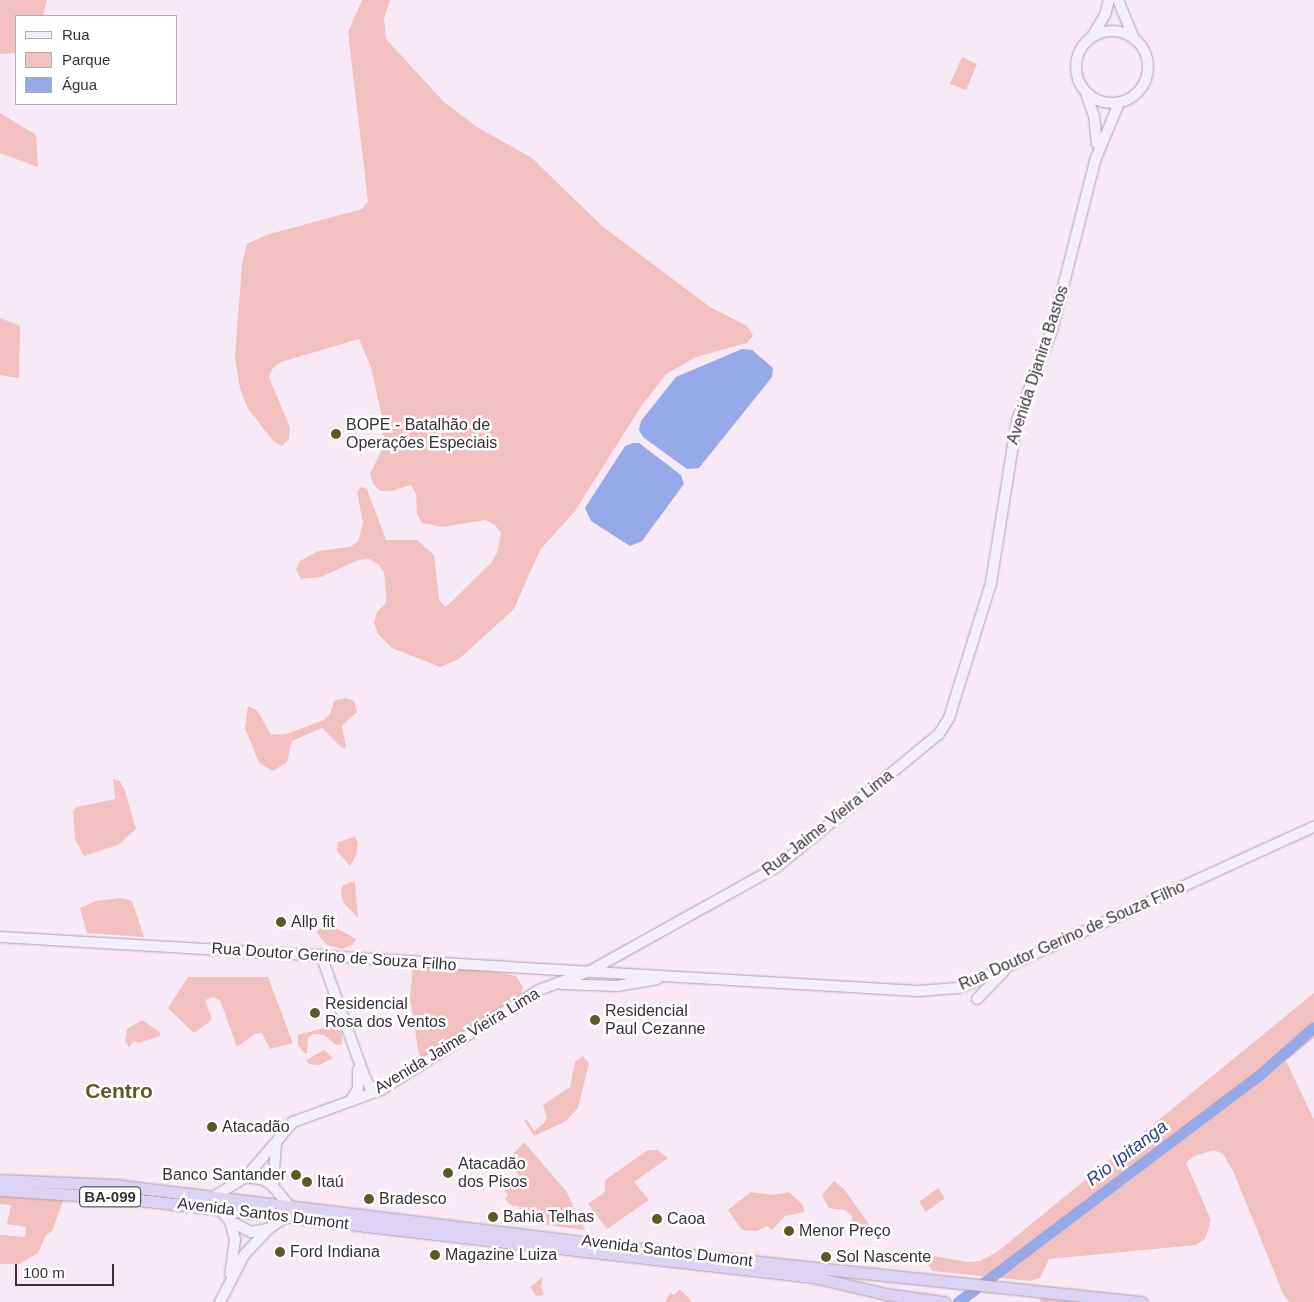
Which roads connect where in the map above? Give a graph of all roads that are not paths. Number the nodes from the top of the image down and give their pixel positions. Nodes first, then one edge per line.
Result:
1 (1109, 0) edge
2 (1118, 0) edge
3 (1093, 36) junction
4 (1134, 39) junction
5 (1084, 91) junction
6 (1119, 103) junction
7 (1096, 158) junction
8 (949, 718) joint
9 (1314, 827) edge
10 (0, 937) edge
11 (321, 955) junction
12 (1009, 967) junction
13 (590, 971) junction
14 (668, 977) junction
15 (556, 984) junction
16 (977, 999) dead end
17 (358, 1060) junction
18 (381, 1090) junction
19 (350, 1101) junction
20 (276, 1142) junction
21 (246, 1178) junction
22 (0, 1180) edge
23 (273, 1186) junction
24 (0, 1190) edge
25 (212, 1198) junction
26 (220, 1210) junction
27 (288, 1212) junction
28 (230, 1221) junction
29 (268, 1229) junction
30 (229, 1281) junction
31 (220, 1302) edge
32 (940, 1302) edge
33 (944, 1302) edge
34 (1142, 1302) edge

1 - 3 main road
2 - 4 main road
3 - 4 main road
3 - 5 main road
4 - 6 main road
5 - 6 main road
5 - 7 main road, Avenida Djanira Bastos
6 - 7 main road, Avenida Djanira Bastos
7 - 8 main road, Avenida Djanira Bastos
8 - 13 main road, Rua Jaime Vieira Lima
9 - 12 main road, Rua Doutor Gerino de Souza Filho
10 - 11 main road, Rua Doutor Gerino de Souza Filho
11 - 13 main road, Rua Doutor Gerino de Souza Filho
11 - 17 main road
12 - 14 main road, Rua Doutor Gerino de Souza Filho
12 - 16 main road
13 - 14 main road, Rua Doutor Gerino de Souza Filho
13 - 15 main road, Avenida Jaime Vieira Lima
14 - 15 main road, Rua Doutor Gerino de Souza Filho
15 - 18 main road, Avenida Jaime Vieira Lima
17 - 18 main road
17 - 19 main road
18 - 19 main road, Avenida Jaime Vieira Lima
19 - 20 main road, Avenida Jaime Vieira Lima
20 - 21 main road, Avenida Jaime Vieira Lima
20 - 23 main road
21 - 23 main road
21 - 25 main road, Avenida Jaime Vieira Lima
22 - 25 highway, Avenida Santos Dumont / BA-099
23 - 27 main road
24 - 26 highway, Avenida Santos Dumont / BA-099
25 - 27 highway, Avenida Santos Dumont / BA-099
26 - 27 highway, Avenida Santos Dumont / BA-099
26 - 28 main road
27 - 29 main road
27 - 32 highway, Avenida Santos Dumont / BA-099
27 - 34 highway, Avenida Santos Dumont / BA-099
28 - 29 main road
28 - 30 main road
29 - 30 main road
30 - 31 main road
32 - 33 highway, BA-099

